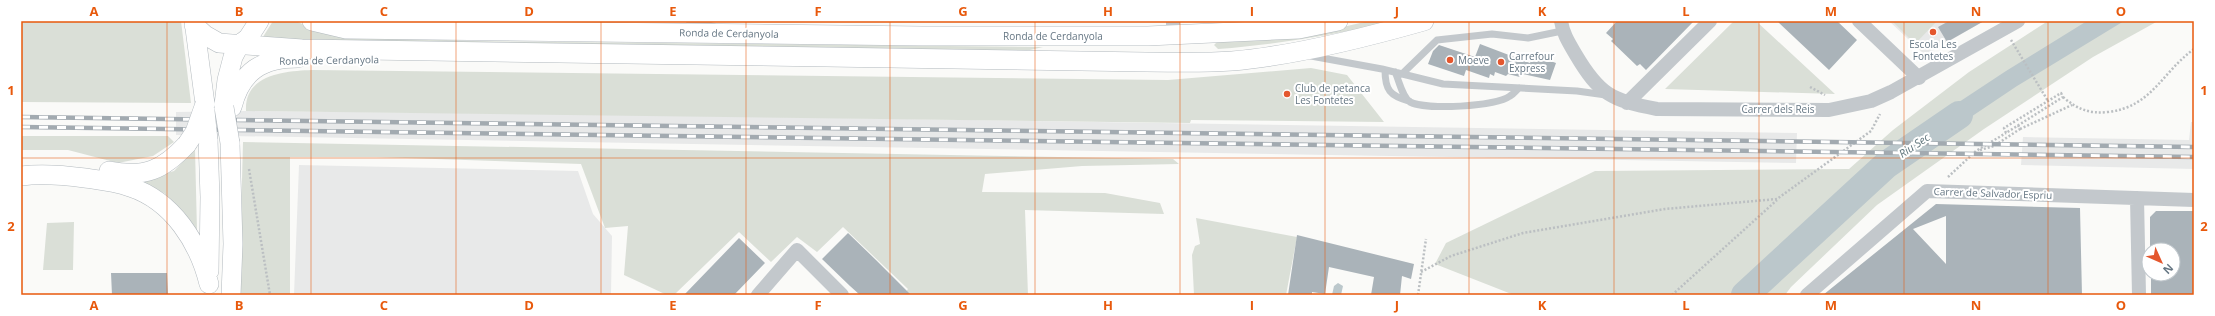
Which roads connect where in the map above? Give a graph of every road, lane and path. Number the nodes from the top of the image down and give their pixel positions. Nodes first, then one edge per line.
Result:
1 (259, 21) edge
2 (312, 21) edge
3 (693, 21) edge
4 (1255, 21) edge
5 (1338, 21) edge
6 (1424, 21) edge
7 (1710, 21) edge
8 (1859, 21) edge
9 (2018, 21) edge
10 (194, 23) edge
11 (1292, 25) edge
12 (649, 26) edge
13 (1561, 26) edge
14 (1177, 27) edge
15 (721, 33) junction
16 (2009, 38) dead end
17 (240, 44) junction
18 (1312, 48) junction
19 (2194, 49) edge
20 (462, 52) junction
21 (1281, 53) junction
22 (1016, 61) junction
23 (1385, 70) junction
24 (1398, 73) junction
25 (1919, 78) junction
26 (1519, 88) junction
27 (1891, 92) junction
28 (1612, 96) junction
29 (2063, 97) junction
30 (1409, 101) junction
31 (2048, 101) junction
32 (1627, 103) junction
33 (205, 104) junction
34 (2072, 105) junction
35 (228, 107) junction
36 (2018, 126) junction
37 (2020, 129) junction
38 (2006, 133) junction
39 (1976, 151) junction
40 (21, 164) edge
41 (248, 164) dead end
42 (21, 176) edge
43 (1945, 181) dead end
44 (2137, 198) junction
45 (1777, 199) junction
46 (2194, 200) edge
47 (1426, 240) dead end
48 (1421, 272) junction
49 (208, 290) edge
50 (230, 295) edge
51 (270, 295) edge
52 (758, 295) edge
53 (842, 295) edge
54 (1418, 295) edge
55 (1672, 295) edge
56 (1807, 295) edge
57 (2139, 295) edge

1 - 17 street
2 - 12 street, Ronda de Cerdanyola
3 - 15 street
4 - 14 street
5 - 11 street
6 - 18 street, Ronda de Cerdanyola
7 - 32 street
8 - 25 street
9 - 25 street, Carrer dels Reis
10 - 17 street, Ronda de Cerdanyola
10 - 33 street
11 - 14 street
12 - 15 street, Ronda de Cerdanyola
13 - 24 lane
13 - 28 street, Carrer dels Reis
14 - 15 street, Ronda de Cerdanyola
14 - 18 street, Ronda de Cerdanyola
14 - 22 street, Ronda de Cerdanyola
16 - 31 path
17 - 20 street, Ronda de Cerdanyola
17 - 35 street
18 - 21 street, Ronda de Cerdanyola
19 - 34 path
20 - 22 street, Ronda de Cerdanyola
20 - 35 street, Ronda de Cerdanyola
21 - 22 street, Ronda de Cerdanyola
21 - 23 lane
23 - 24 lane
23 - 30 lane
24 - 26 lane
24 - 30 lane
25 - 27 street, Carrer dels Reis
26 - 28 lane
26 - 30 lane
27 - 32 street, Carrer dels Reis
27 - 45 path
28 - 32 street, Carrer dels Reis
29 - 31 path
29 - 34 path
29 - 36 path
31 - 38 path
33 - 40 street, bridge
33 - 49 street, bridge
34 - 37 path
35 - 50 street, Ronda de Cerdanyola, bridge
36 - 37 path
36 - 38 path
37 - 39 path
38 - 39 path
39 - 43 path
41 - 51 path
42 - 49 street
44 - 46 street, Carrer de Salvador Espriu
44 - 56 street, Carrer de Salvador Espriu
44 - 57 street
45 - 48 path
45 - 55 path
47 - 48 path
48 - 54 path
52 - 53 street

